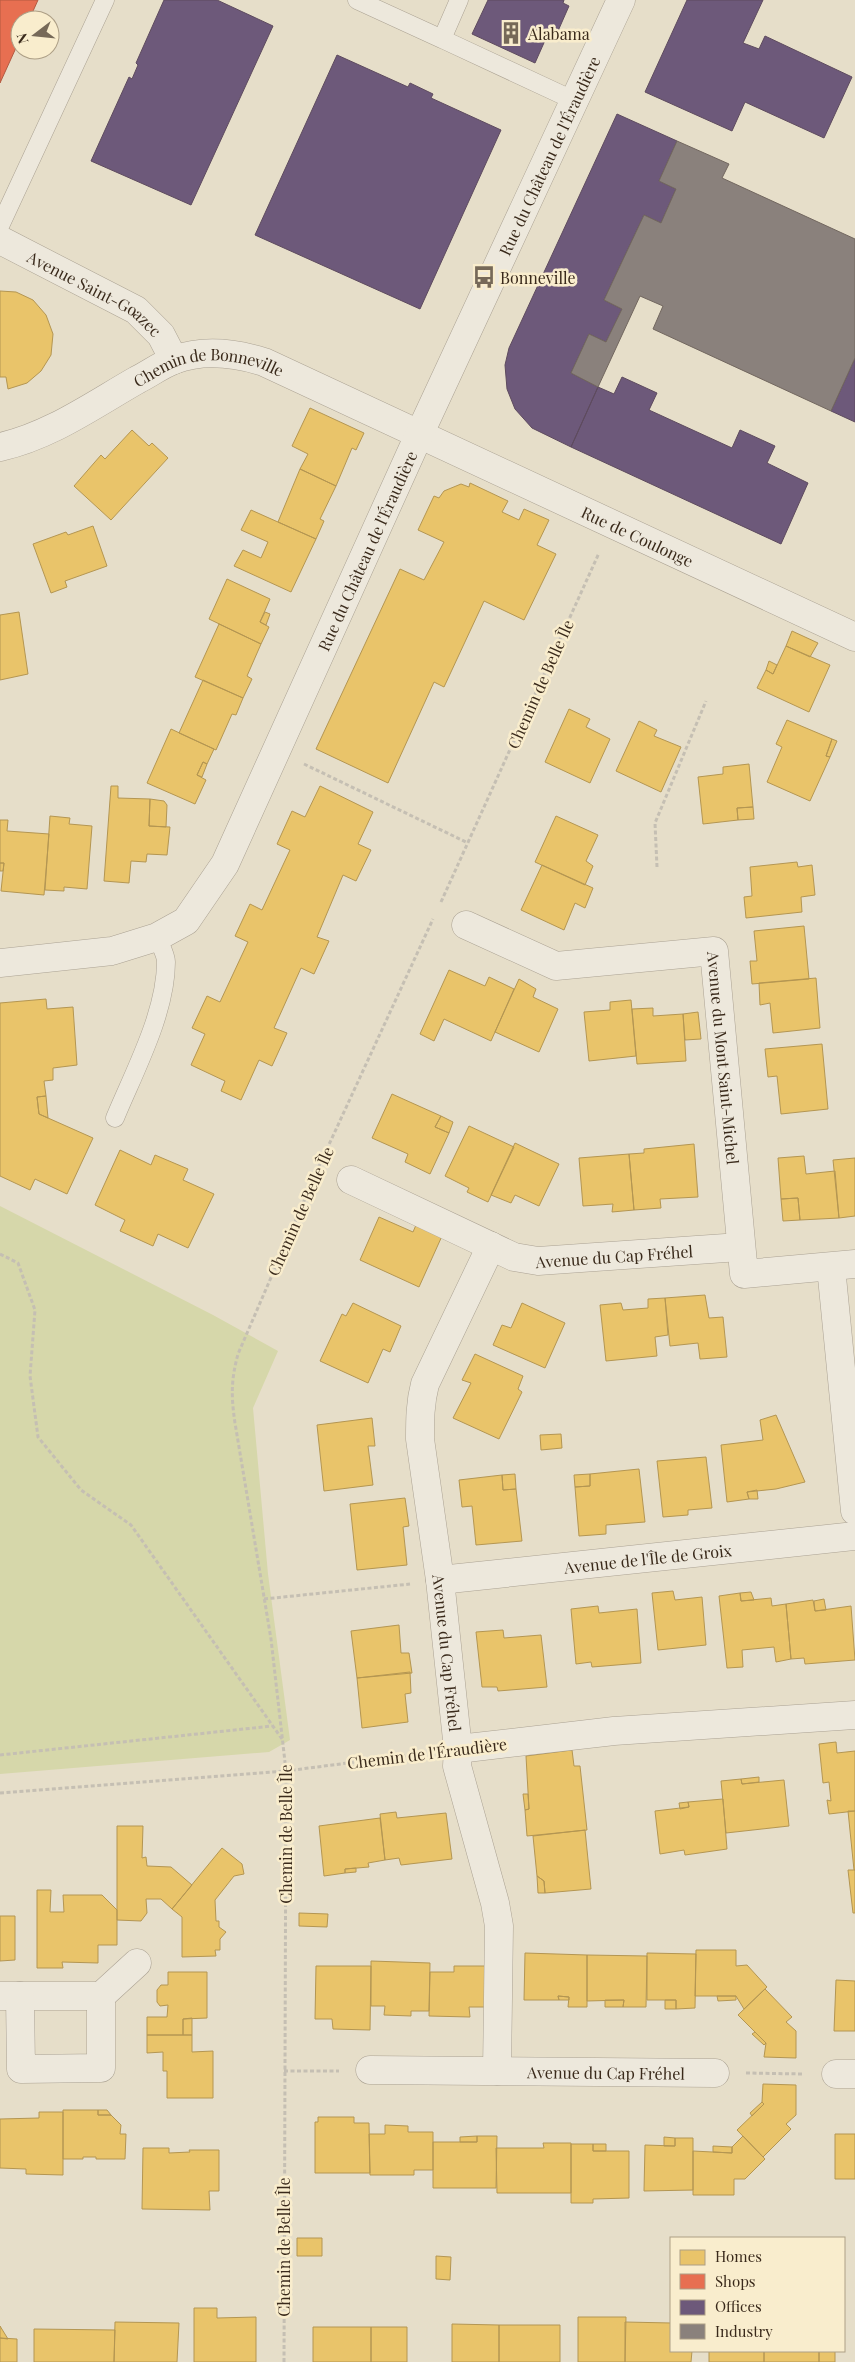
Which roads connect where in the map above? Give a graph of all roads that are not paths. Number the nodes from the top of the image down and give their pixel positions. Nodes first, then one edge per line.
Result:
1 (105, 0) edge
2 (358, 0) edge
3 (459, 0) edge
4 (621, 0) edge
5 (442, 39) junction
6 (574, 100) junction
7 (0, 226) edge
8 (0, 240) edge
9 (174, 360) junction
10 (419, 435) junction
11 (0, 447) edge
12 (855, 637) edge
13 (466, 925) dead end
14 (157, 937) junction
15 (0, 962) edge
16 (115, 1118) dead end
17 (351, 1180) dead end
18 (491, 1246) junction
19 (740, 1247) junction
20 (843, 1265) edge
21 (855, 1511) edge
22 (855, 1536) edge
23 (440, 1580) junction
24 (855, 1715) edge
25 (458, 1749) junction
26 (136, 1963) dead end
27 (10, 1996) edge
28 (101, 1996) junction
29 (370, 2070) road end
30 (498, 2071) junction
31 (715, 2073) road end

1 - 7 lane
2 - 5 lane
3 - 5 lane
4 - 6 street, Rue du Château de l'Éraudière
5 - 6 lane
6 - 10 street, Rue du Château de l'Éraudière
8 - 9 street, Avenue Saint-Goazec
9 - 10 street, Chemin de Bonneville
9 - 11 street, Chemin de Bonneville
10 - 12 street, Rue de Coulonge
10 - 14 street, Rue du Château de l'Éraudière
13 - 19 street, Avenue du Mont Saint-Michel
14 - 15 street, Rue du Château de l'Éraudière
14 - 16 lane
17 - 18 street, Avenue du Cap Fréhel
18 - 19 street, Avenue du Cap Fréhel
18 - 23 street, Avenue du Cap Fréhel
19 - 20 street, Avenue du Mont Saint-Michel
20 - 21 street
22 - 23 street, Avenue de l'Île de Groix
23 - 25 street, Avenue du Cap Fréhel
24 - 25 street, Chemin de l'Éraudière
25 - 30 street, Avenue du Cap Fréhel
26 - 28 street
27 - 28 street
27 - 28 street
29 - 30 street, Avenue du Cap Fréhel
30 - 31 street, Avenue du Cap Fréhel

